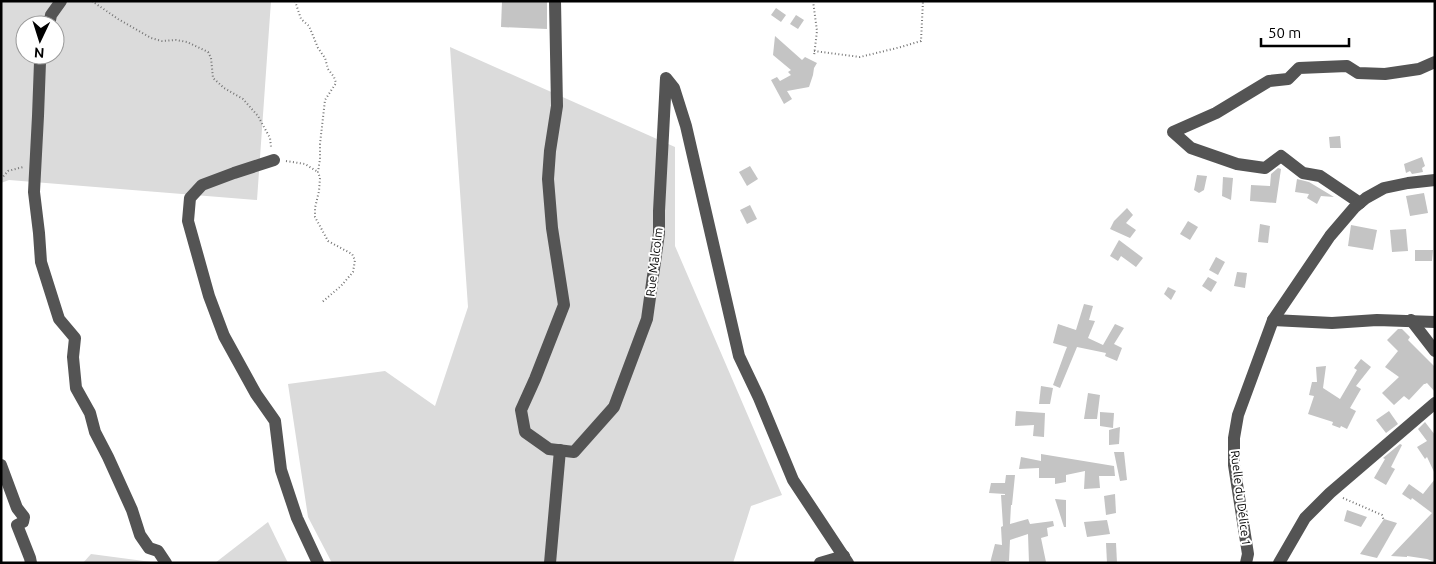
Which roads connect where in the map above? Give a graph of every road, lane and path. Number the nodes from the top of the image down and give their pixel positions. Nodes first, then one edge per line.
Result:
1 (61, 1) edge
2 (92, 1) edge
3 (295, 1) edge
4 (555, 1) edge
5 (813, 1) edge
6 (923, 1) edge
7 (51, 15) edge
8 (814, 51) junction
9 (814, 56) dead end
10 (1435, 62) edge
11 (40, 65) edge
12 (274, 160) junction
13 (35, 164) junction
14 (318, 172) junction
15 (1, 179) edge
16 (1435, 180) edge
17 (1360, 203) junction
18 (321, 304) dead end
19 (1273, 320) junction
20 (1411, 320) junction
21 (1435, 322) edge
22 (1435, 351) edge
23 (1435, 403) edge
24 (560, 450) junction
25 (1, 465) edge
26 (1330, 492) junction
27 (1384, 521) dead end
28 (846, 560) edge
29 (31, 563) edge
30 (166, 563) edge
31 (318, 563) edge
32 (550, 563) edge
33 (820, 563) edge
34 (1246, 563) edge
35 (1279, 563) edge

1 - 7 street
2 - 12 path
3 - 14 path
4 - 24 street
5 - 8 path
6 - 8 path
8 - 9 path
10 - 17 street
11 - 13 street
12 - 14 path
12 - 31 street
13 - 15 path
13 - 30 street
14 - 18 path
16 - 17 street, Ruelle du Délice 1
17 - 19 street, Ruelle du Délice 1
19 - 20 street
19 - 34 street, Ruelle du Délice 1
20 - 21 street
20 - 22 street
23 - 26 street
24 - 28 street, Rue Malcolm
24 - 32 street
25 - 29 street
26 - 27 path
26 - 35 street
28 - 33 street

